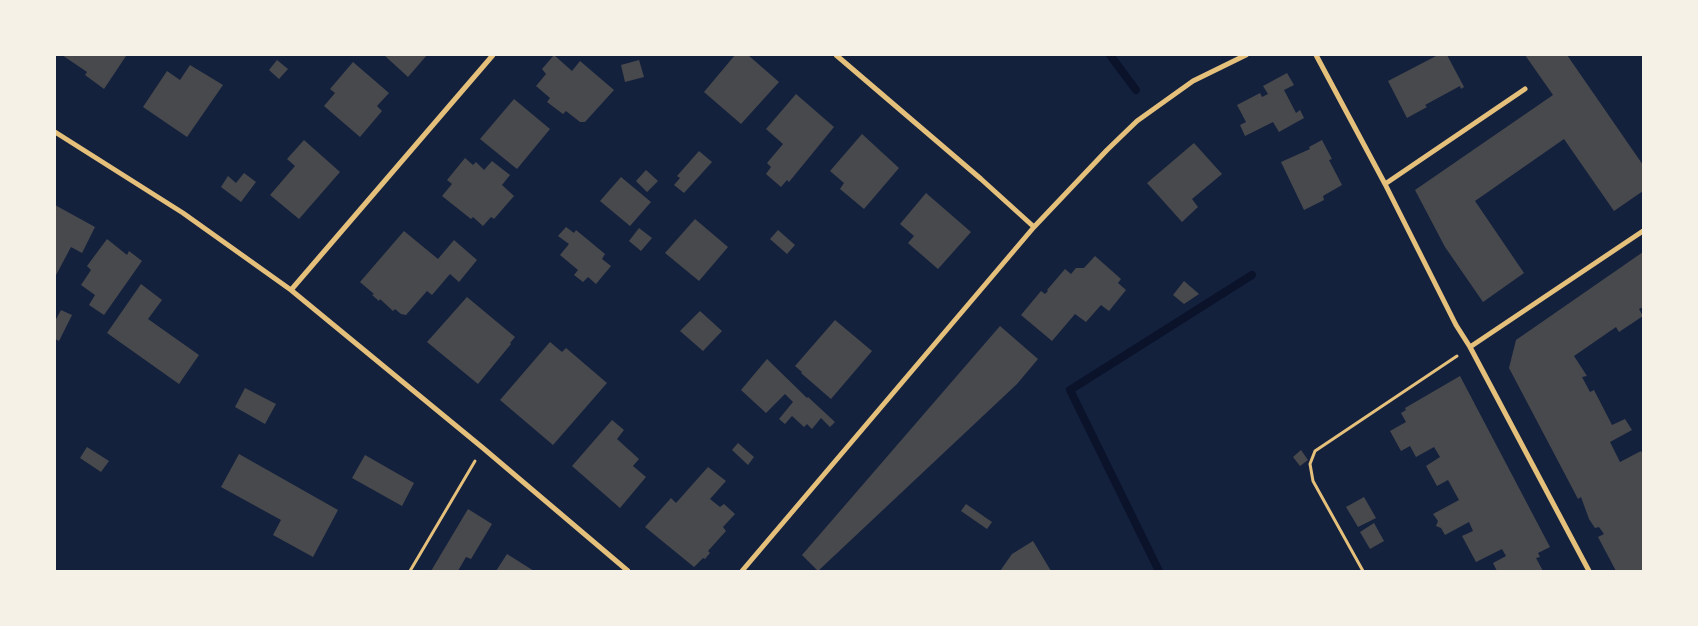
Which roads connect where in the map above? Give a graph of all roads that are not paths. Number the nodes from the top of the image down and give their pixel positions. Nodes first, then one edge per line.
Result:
1 (493, 55) edge
2 (836, 55) edge
3 (1246, 55) edge
4 (1316, 55) edge
5 (1524, 89) dead end
6 (55, 132) edge
7 (1385, 184) junction
8 (1034, 226) junction
9 (1643, 231) edge
10 (291, 290) junction
11 (1470, 347) junction
12 (628, 571) edge
13 (742, 571) edge
14 (1589, 571) edge

1 - 10 street
2 - 8 street
3 - 8 street
4 - 7 street
5 - 7 street
6 - 10 street
7 - 11 street
8 - 13 street
9 - 11 street
10 - 12 street
11 - 14 street

